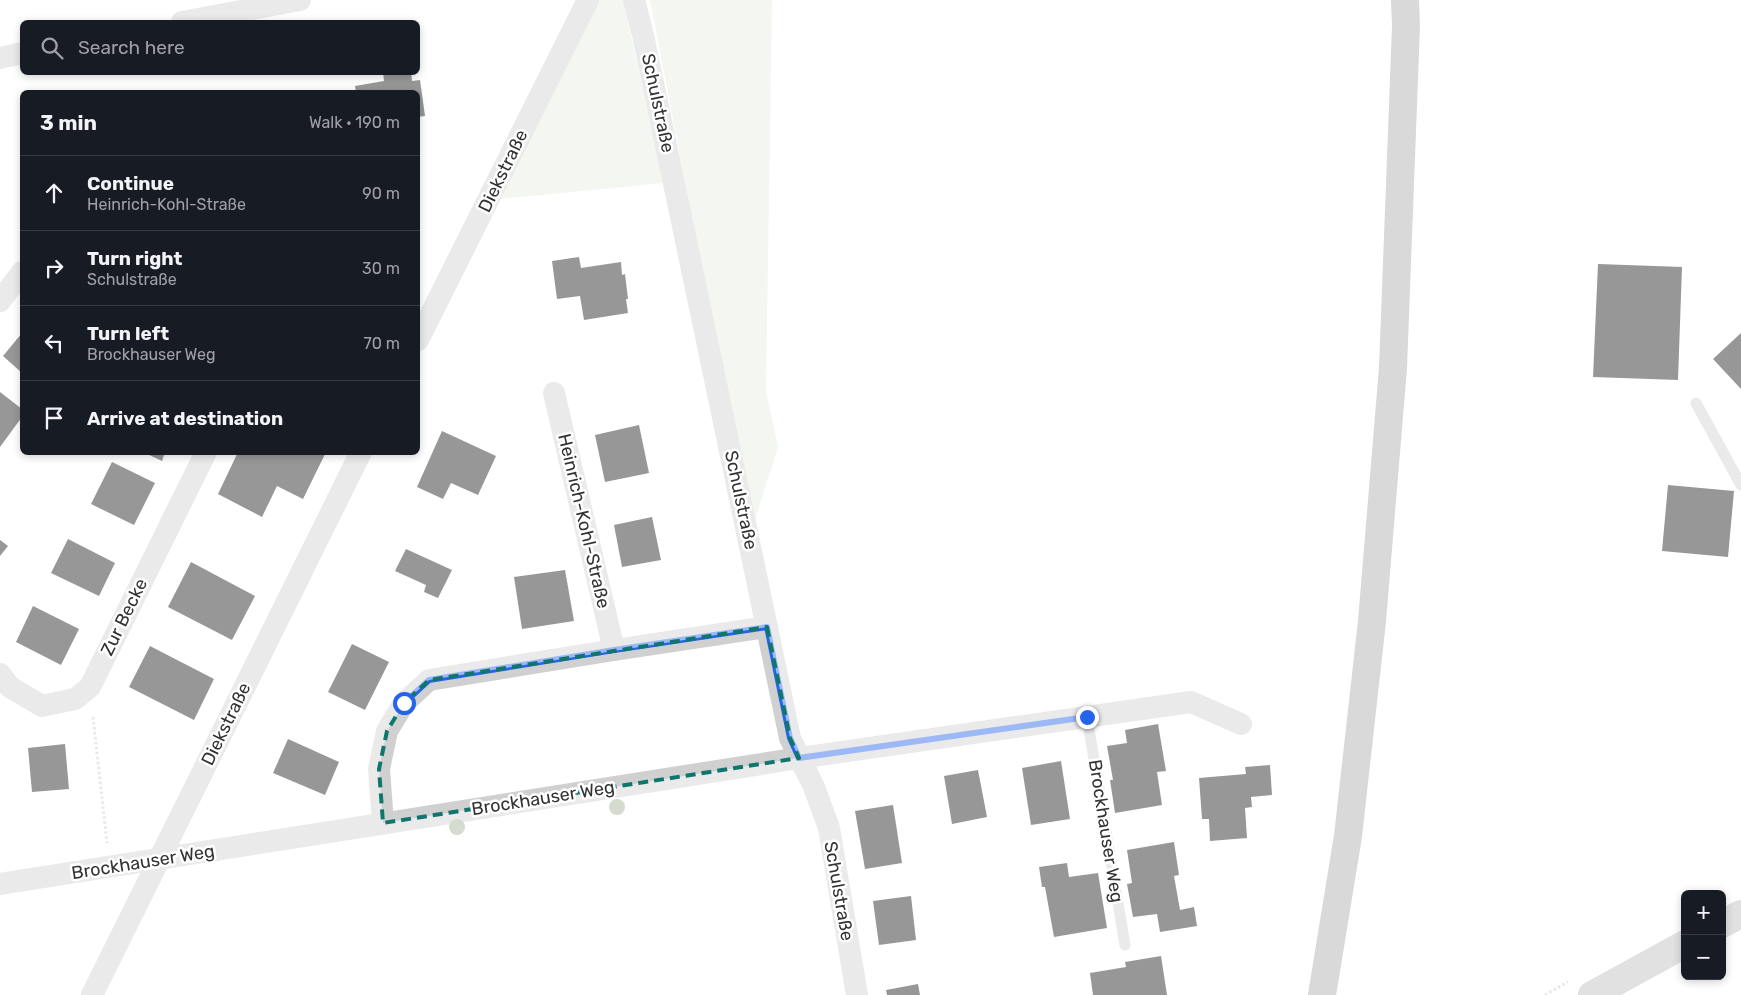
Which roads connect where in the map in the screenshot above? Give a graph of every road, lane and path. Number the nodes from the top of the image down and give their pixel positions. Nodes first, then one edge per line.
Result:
1 (300, 0) edge
2 (588, 0) edge
3 (634, 0) edge
4 (1405, 0) edge
5 (193, 20) edge
6 (20, 53) edge
7 (0, 58) edge
8 (20, 275) edge
9 (0, 301) edge
10 (420, 336) edge
11 (554, 393) dead end
12 (1696, 403) dead end
13 (205, 455) edge
14 (360, 455) edge
15 (1741, 486) edge
16 (767, 627) junction
17 (614, 650) junction
18 (0, 674) edge
19 (90, 687) junction
20 (1087, 717) junction
21 (1241, 724) dead end
22 (799, 758) junction
23 (383, 823) junction
24 (160, 859) junction
25 (110, 866) junction
26 (0, 884) edge
27 (1741, 914) edge
28 (1726, 922) edge
29 (1125, 945) dead end
30 (1681, 946) edge
31 (92, 995) edge
32 (857, 995) edge
33 (1322, 995) edge
34 (1592, 995) edge

1 - 5 street
2 - 10 street, Diekstraße
3 - 16 street, Schulstraße
4 - 33 main road
6 - 7 street
8 - 9 street
11 - 17 street, Heinrich-Kohl-Straße
12 - 15 lane
13 - 19 street, Zur Becke
14 - 24 street, Diekstraße
16 - 17 street
16 - 22 street, Schulstraße
17 - 23 street
18 - 19 street
19 - 25 path
20 - 21 street, Brockhauser Weg
20 - 22 street, Brockhauser Weg
20 - 29 lane, Brockhauser Weg
22 - 23 street, Brockhauser Weg
22 - 32 street, Schulstraße
23 - 24 street, Brockhauser Weg
24 - 25 street, Brockhauser Weg
24 - 31 street, Diekstraße
25 - 26 street, Brockhauser Weg
27 - 28 main road
30 - 34 main road

